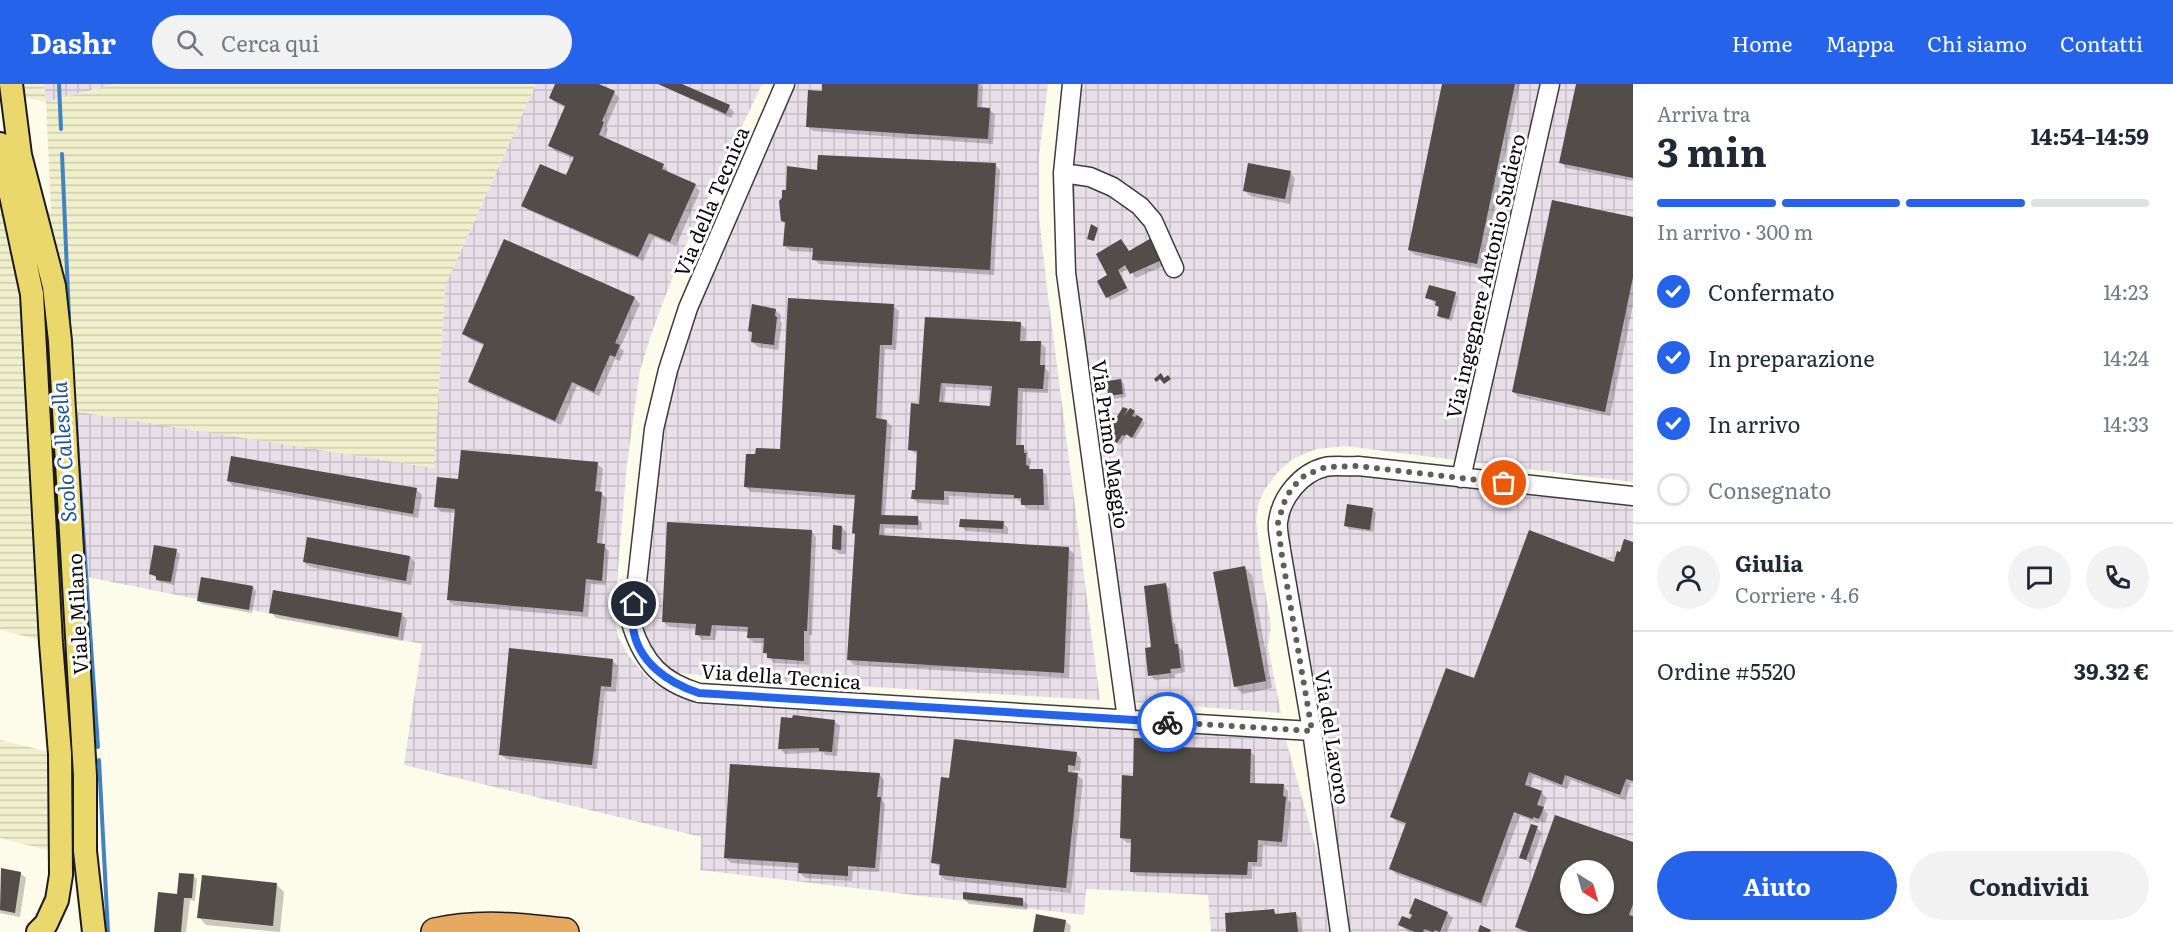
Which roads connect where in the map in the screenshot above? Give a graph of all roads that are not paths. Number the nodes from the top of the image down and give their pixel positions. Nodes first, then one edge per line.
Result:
1 (785, 84) edge
2 (1072, 84) edge
3 (1550, 84) edge
4 (11, 91) edge
5 (0, 144) edge
6 (1063, 174) junction
7 (1174, 268) dead end
8 (1461, 478) junction
9 (1633, 496) edge
10 (1127, 720) junction
11 (1312, 731) junction
12 (38, 932) edge
13 (94, 932) edge
14 (435, 932) edge
15 (565, 932) edge
16 (1340, 932) edge

1 - 10 street, Via della Tecnica
2 - 6 street, Via Primo Maggio
3 - 8 street, Via ingegnere Antonio Sudiero
4 - 13 main road, Viale Milano
5 - 12 main road, Viale Milano
6 - 7 street
6 - 10 street, Via Primo Maggio
8 - 9 street, Via del Lavoro
8 - 11 street, Via del Lavoro
10 - 11 street, Via della Tecnica
11 - 16 street, Via del Lavoro
14 - 15 highway

